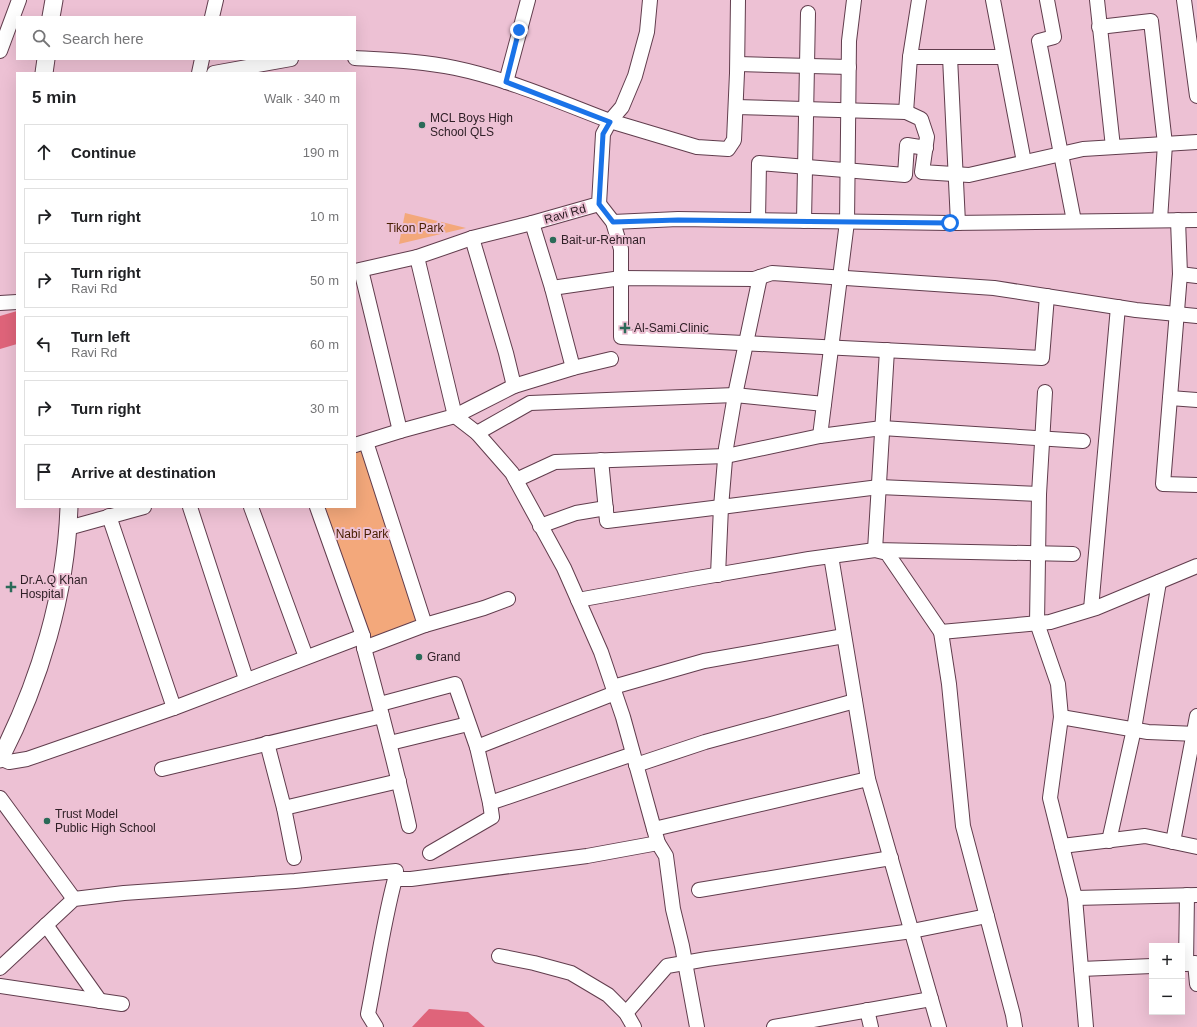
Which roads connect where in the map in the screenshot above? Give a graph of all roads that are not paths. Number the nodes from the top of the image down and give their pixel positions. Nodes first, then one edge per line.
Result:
1 (19, 0) edge
2 (54, 0) edge
3 (216, 0) edge
4 (528, 0) edge
5 (650, 0) edge
6 (738, 0) edge
7 (854, 0) edge
8 (919, 0) edge
9 (992, 0) edge
10 (1047, 0) edge
11 (1097, 0) edge
12 (1184, 0) edge
13 (808, 13) dead end
14 (51, 16) edge
15 (212, 16) edge
16 (1099, 27) junction
17 (0, 51) edge
18 (950, 57) junction
19 (1003, 57) junction
20 (356, 58) edge
21 (910, 58) junction
22 (46, 60) edge
23 (202, 60) edge
24 (286, 60) edge
25 (738, 64) junction
26 (807, 66) junction
27 (849, 67) junction
28 (44, 72) edge
29 (199, 72) edge
30 (220, 72) edge
31 (506, 82) junction
32 (1197, 96) edge
33 (736, 107) junction
34 (806, 109) junction
35 (849, 110) junction
36 (906, 112) junction
37 (610, 122) junction
38 (1197, 142) edge
39 (1165, 144) junction
40 (1113, 147) junction
41 (926, 148) junction
42 (1061, 154) junction
43 (1024, 162) junction
44 (805, 167) junction
45 (847, 171) junction
46 (956, 174) junction
47 (599, 204) junction
48 (758, 220) junction
49 (1160, 220) junction
50 (1178, 220) junction
51 (1197, 220) edge
52 (804, 221) junction
53 (1074, 221) junction
54 (613, 222) junction
55 (847, 222) junction
56 (958, 222) junction
57 (532, 223) junction
58 (472, 238) junction
59 (417, 257) junction
60 (358, 270) edge
61 (1180, 274) junction
62 (1197, 276) edge
63 (760, 277) junction
64 (620, 278) junction
65 (840, 278) junction
66 (552, 288) junction
67 (1047, 296) junction
68 (16, 302) edge
69 (0, 303) edge
70 (1118, 307) junction
71 (1177, 314) junction
72 (1197, 316) edge
73 (746, 342) junction
74 (831, 347) junction
75 (887, 350) junction
76 (611, 359) dead end
77 (573, 368) junction
78 (514, 386) junction
79 (1045, 392) dead end
80 (735, 395) junction
81 (1170, 398) junction
82 (1197, 400) edge
83 (824, 404) junction
84 (455, 416) junction
85 (882, 428) junction
86 (400, 431) junction
87 (477, 433) junction
88 (820, 436) junction
89 (1042, 438) junction
90 (1083, 441) dead end
91 (361, 444) edge
92 (726, 456) junction
93 (601, 460) junction
94 (516, 480) junction
95 (1197, 485) edge
96 (879, 487) junction
97 (1039, 494) junction
98 (721, 507) junction
99 (69, 508) edge
100 (140, 508) edge
101 (190, 508) edge
102 (250, 508) edge
103 (317, 508) edge
104 (606, 508) junction
105 (109, 516) junction
106 (540, 526) junction
107 (68, 528) junction
108 (875, 550) junction
109 (1038, 554) junction
110 (1073, 554) dead end
111 (831, 556) junction
112 (1197, 566) edge
113 (718, 575) junction
114 (1159, 582) junction
115 (508, 599) dead end
116 (578, 600) junction
117 (1091, 609) junction
118 (1037, 623) junction
119 (425, 625) junction
120 (941, 632) junction
121 (844, 636) junction
122 (363, 642) junction
123 (306, 657) junction
124 (246, 679) junction
125 (614, 690) junction
126 (855, 701) junction
127 (174, 708) junction
128 (381, 710) junction
129 (1197, 716) edge
130 (1061, 717) junction
131 (468, 724) junction
132 (1134, 729) junction
133 (1196, 734) edge
134 (267, 743) junction
135 (390, 743) junction
136 (477, 747) junction
137 (0, 759) edge
138 (635, 760) junction
139 (162, 769) dead end
140 (868, 778) junction
141 (399, 781) junction
142 (0, 798) edge
143 (490, 803) junction
144 (284, 808) junction
145 (409, 826) dead end
146 (654, 829) junction
147 (1109, 840) junction
148 (1173, 842) junction
149 (658, 843) junction
150 (1062, 846) junction
151 (1197, 847) edge
152 (430, 852) dead end
153 (294, 858) dead end
154 (890, 858) junction
155 (395, 880) junction
156 (699, 890) dead end
157 (1192, 895) edge
158 (1075, 898) junction
159 (74, 899) junction
160 (987, 916) junction
161 (46, 925) junction
162 (912, 931) junction
163 (1185, 955) edge
164 (499, 956) dead end
165 (684, 963) junction
166 (1185, 964) edge
167 (1149, 966) edge
168 (0, 968) edge
169 (1081, 969) junction
170 (1197, 984) edge
171 (0, 986) edge
172 (931, 999) junction
173 (100, 1001) junction
174 (122, 1004) dead end
175 (867, 1010) junction
176 (626, 1013) junction
177 (376, 1027) edge
178 (634, 1027) edge
179 (697, 1027) edge
180 (774, 1027) edge
181 (871, 1027) edge
182 (939, 1027) edge
183 (1015, 1027) edge
184 (1086, 1027) edge

1 - 17 street
2 - 14 street
3 - 15 street
4 - 31 street
5 - 37 street, Ravi Rd
6 - 25 street
7 - 27 street
8 - 21 street
9 - 19 street
10 - 42 street
11 - 16 street
12 - 32 street
13 - 26 street
16 - 39 street
16 - 40 street
18 - 19 street
18 - 21 street
18 - 46 street
19 - 43 street
20 - 31 street
21 - 36 street
22 - 28 street
23 - 29 street
24 - 30 street
25 - 26 street
25 - 33 street
26 - 27 street
26 - 34 street
27 - 35 street
31 - 37 street
33 - 34 street
33 - 37 street
34 - 35 street
34 - 44 street
35 - 36 street
35 - 45 street
36 - 41 street
37 - 47 street, Ravi Rd
38 - 39 street
39 - 40 street
39 - 49 street
40 - 42 street
41 - 45 street
41 - 46 street
42 - 43 street
42 - 53 street
43 - 46 street
44 - 45 street
44 - 48 street
44 - 52 street
45 - 55 street
46 - 56 street
47 - 54 street
47 - 57 street, Ravi Rd
48 - 52 street
48 - 54 street
49 - 50 street
49 - 53 street
50 - 51 street
50 - 61 street
52 - 55 street
53 - 56 street
54 - 64 street
55 - 56 street
55 - 65 street
57 - 58 street, Ravi Rd
57 - 66 street
58 - 59 street, Ravi Rd
58 - 78 street
59 - 60 street, Ravi Rd
59 - 84 street
60 - 86 street
61 - 62 street
61 - 71 street
63 - 64 street
63 - 65 street
63 - 73 street
64 - 66 street
64 - 73 street
65 - 67 street
65 - 74 street
66 - 77 street
67 - 70 street
67 - 75 street
68 - 69 street
70 - 71 street
70 - 117 street
71 - 72 street
71 - 81 street
73 - 74 street
73 - 80 street
74 - 75 street
74 - 83 street
75 - 85 street
76 - 77 street
77 - 78 street
78 - 84 street
79 - 89 street
80 - 83 street
80 - 87 street
80 - 92 street
81 - 82 street
81 - 95 street
83 - 88 street
84 - 86 street
84 - 87 street
85 - 88 street
85 - 89 street
85 - 96 street
86 - 91 street
87 - 94 street
88 - 92 street
89 - 90 street
89 - 97 street
91 - 119 street
92 - 93 street
92 - 98 street
93 - 94 street
93 - 104 street
94 - 106 street
96 - 97 street
96 - 98 street
96 - 108 street
97 - 109 street
98 - 104 street
98 - 113 street
99 - 107 street
100 - 105 street
101 - 124 street
102 - 123 street
103 - 122 street
104 - 106 street
105 - 107 street
105 - 127 street
106 - 116 street
107 - 137 street
108 - 109 street
108 - 111 street
108 - 120 street
109 - 110 street
109 - 118 street
111 - 113 street
111 - 121 street
112 - 114 street
113 - 116 street
114 - 117 street
114 - 132 street
115 - 119 street
116 - 125 street
117 - 118 street
118 - 120 street
118 - 130 street
119 - 122 street
120 - 160 street
121 - 125 street
121 - 126 street
122 - 123 street
122 - 128 street
123 - 124 street
124 - 127 street
125 - 136 street
125 - 138 street
126 - 138 street
126 - 140 street
127 - 137 street
128 - 131 street
128 - 134 street
128 - 135 street
129 - 133 street
130 - 132 street
130 - 150 street
131 - 135 street
131 - 136 street
132 - 133 street
132 - 147 street
133 - 148 street
134 - 139 street
134 - 144 street
135 - 141 street
136 - 143 street
138 - 143 street
138 - 146 street
140 - 146 street
140 - 154 street
141 - 144 street
141 - 145 street
142 - 159 street
143 - 152 street
144 - 153 street
146 - 149 street
147 - 148 street
147 - 150 street
148 - 151 street
149 - 155 street
149 - 165 street
150 - 158 street
154 - 156 street
154 - 162 street
155 - 159 street
155 - 177 street
157 - 158 street
157 - 163 street
158 - 169 street
159 - 161 street
160 - 162 street
160 - 183 street
161 - 168 street
161 - 173 street
162 - 165 street
162 - 172 street
164 - 176 street
165 - 176 street
165 - 179 street
166 - 170 street
167 - 169 street
169 - 184 street
171 - 173 street
172 - 175 street
172 - 182 street
173 - 174 street
175 - 180 street
175 - 181 street
176 - 178 street

